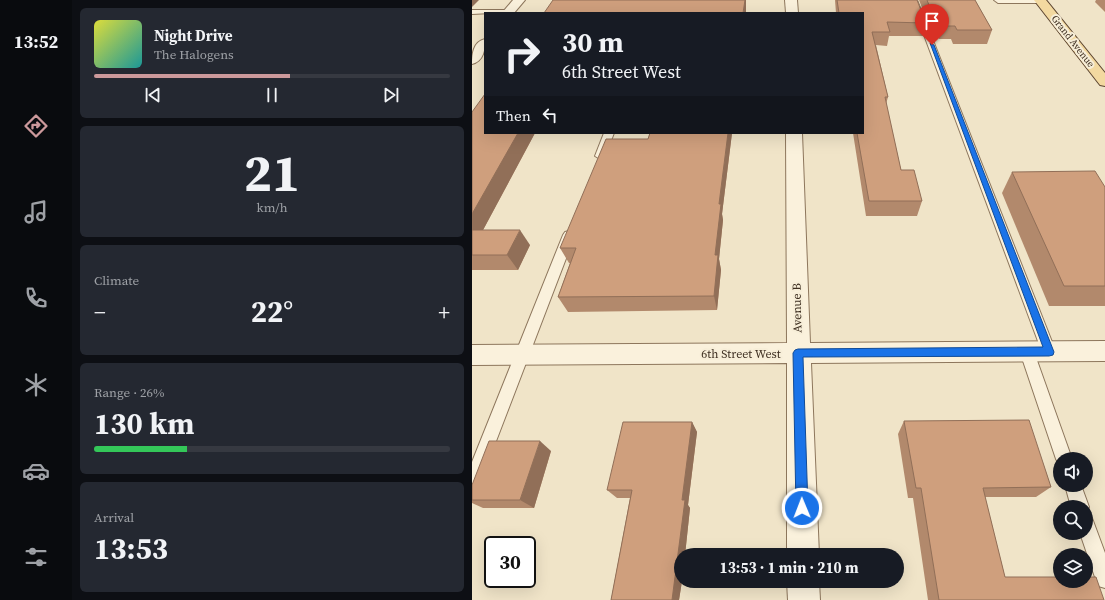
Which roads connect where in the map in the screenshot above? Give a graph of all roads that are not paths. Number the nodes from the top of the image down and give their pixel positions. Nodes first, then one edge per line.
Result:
1 (518, 0) edge
2 (792, 0) edge
3 (914, 0) edge
4 (997, 0) edge
5 (1041, 0) edge
6 (472, 12) edge
7 (509, 12) edge
8 (792, 12) edge
9 (484, 44) edge
10 (472, 60) edge
11 (1105, 82) edge
12 (609, 134) edge
13 (794, 134) edge
14 (594, 170) edge
15 (574, 221) edge
16 (1105, 351) edge
17 (1038, 352) junction
18 (798, 353) junction
19 (472, 355) edge
20 (522, 355) junction
21 (1062, 452) edge
22 (472, 483) edge
23 (1092, 540) edge
24 (803, 548) edge
25 (1105, 579) edge
26 (803, 588) edge
27 (804, 600) edge

1 - 7 street
2 - 8 street
3 - 17 lane
4 - 5 lane
5 - 11 main road, Grand Avenue
6 - 7 lane
9 - 10 street
12 - 14 lane
13 - 18 street, Avenue B
15 - 20 lane
16 - 17 street, 6th Street West
17 - 18 street, 6th Street West
17 - 21 lane
18 - 20 street, 6th Street West
18 - 24 street, Avenue B
19 - 20 street, 6th Street West
20 - 22 lane
23 - 25 lane
26 - 27 street

